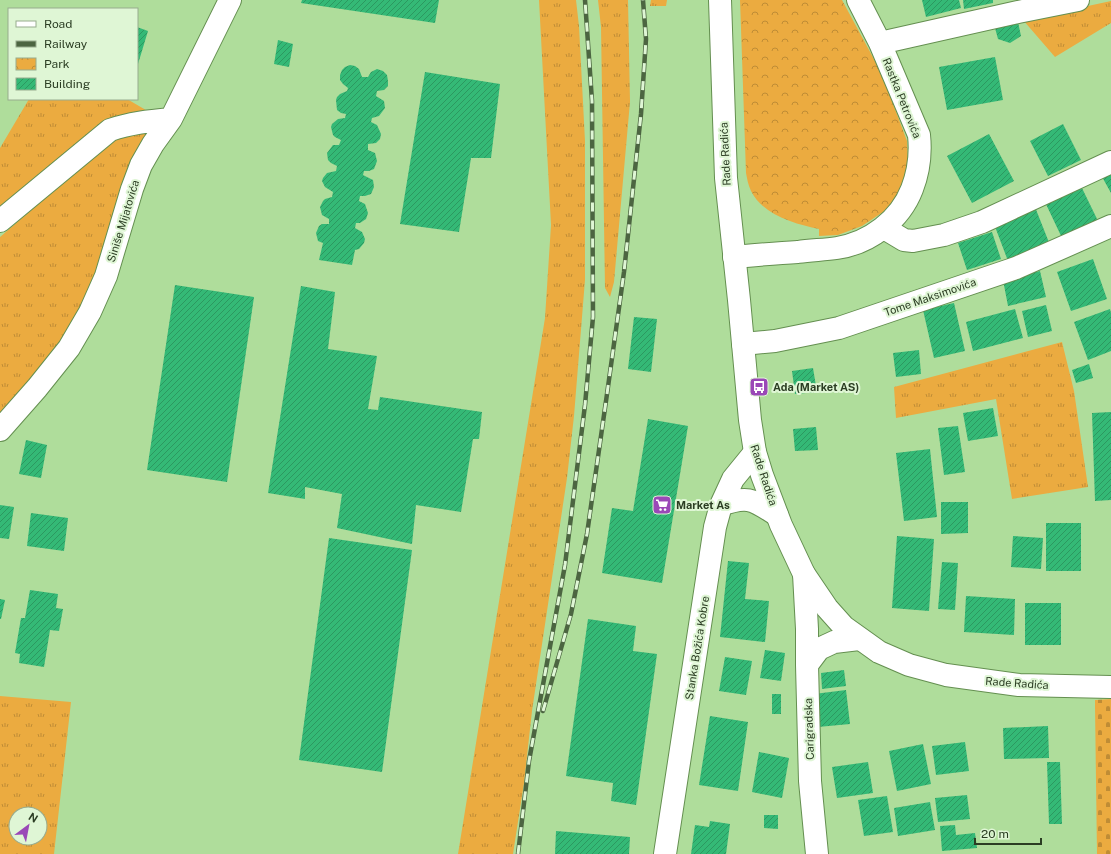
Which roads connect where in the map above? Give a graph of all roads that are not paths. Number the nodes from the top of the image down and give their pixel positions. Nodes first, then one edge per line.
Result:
1 (230, 0) edge
2 (720, 0) edge
3 (858, 0) edge
4 (1078, 0) edge
5 (880, 43) junction
6 (171, 119) junction
7 (1111, 162) edge
8 (0, 221) edge
9 (1111, 226) edge
10 (884, 228) junction
11 (734, 257) junction
12 (743, 344) junction
13 (0, 430) edge
14 (755, 452) junction
15 (721, 505) junction
16 (777, 515) junction
17 (804, 574) junction
18 (859, 639) junction
19 (807, 665) junction
20 (1111, 687) edge
21 (665, 854) edge
22 (818, 854) edge

1 - 6 street, Siniše Mijatovića
2 - 11 street, Rade Radića
3 - 5 street, Rastka Petrovića
4 - 5 street
5 - 10 street, Rastka Petrovića
6 - 8 street
6 - 13 street, Siniše Mijatovića
7 - 10 street
9 - 12 street, Tome Maksimovića
10 - 11 street, Rastka Petrovića
11 - 12 street, Rade Radića
12 - 14 street, Rade Radića
14 - 15 street, Stanka Božića Kobre
14 - 16 street, Rade Radića
15 - 16 street
15 - 21 street, Stanka Božića Kobre
16 - 17 street, Rade Radića
17 - 18 street, Rade Radića
17 - 19 street, Carigradska
18 - 19 street
18 - 20 street, Rade Radića
19 - 22 street, Carigradska

